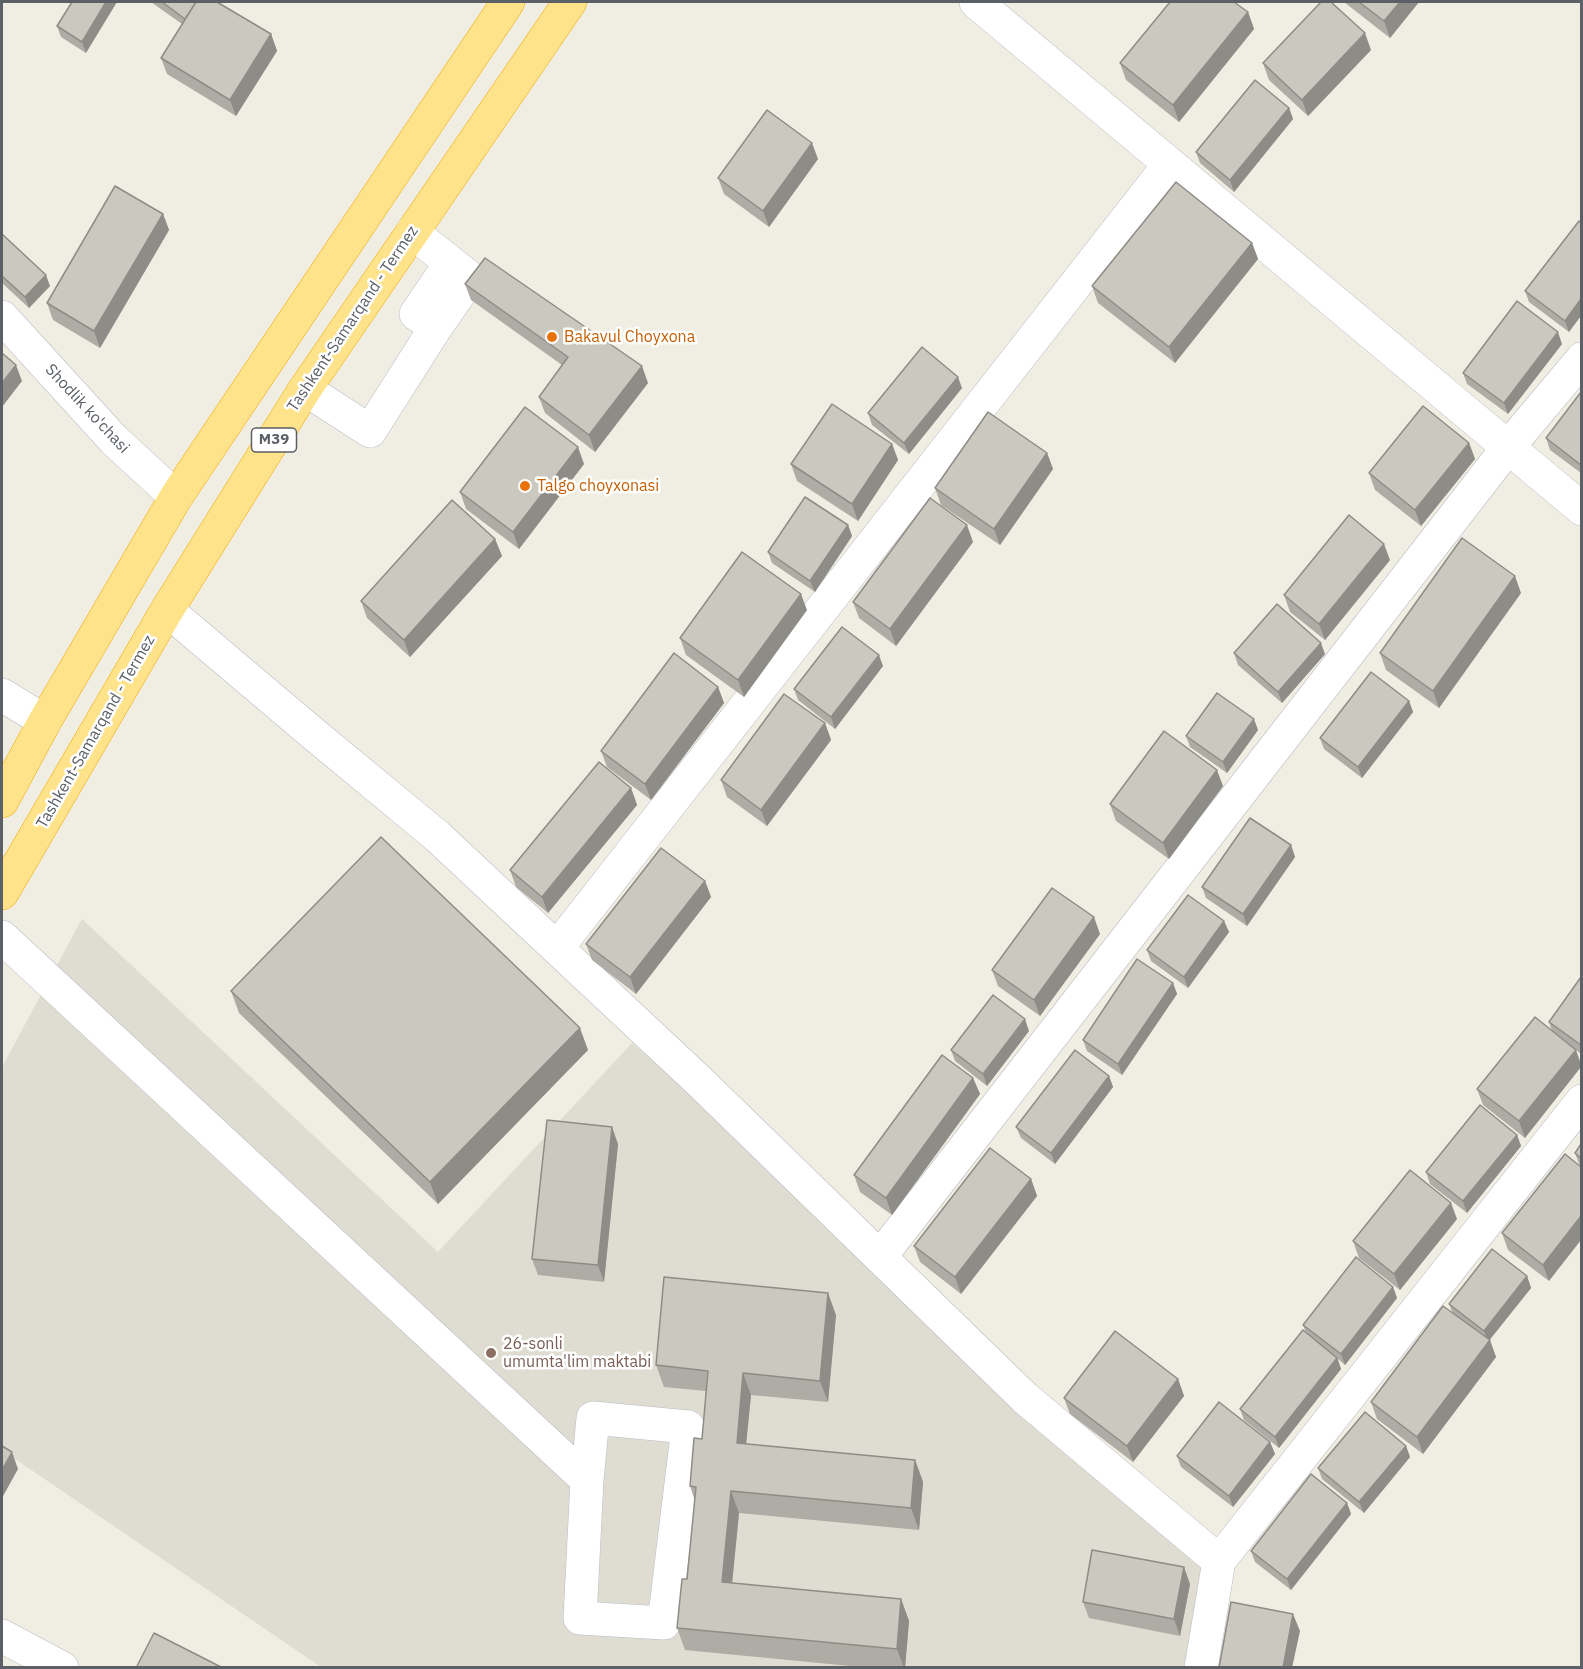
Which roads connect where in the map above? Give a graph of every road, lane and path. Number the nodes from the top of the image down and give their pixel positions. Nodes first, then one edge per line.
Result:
1 (508, 2) edge
2 (570, 2) edge
3 (976, 2) edge
4 (1169, 165) junction
5 (412, 231) junction
6 (2, 317) edge
7 (1581, 358) edge
8 (305, 389) junction
9 (1509, 447) junction
10 (176, 497) junction
11 (1581, 509) edge
12 (167, 610) junction
13 (2, 695) edge
14 (45, 721) junction
15 (2, 801) edge
16 (2, 893) edge
17 (2, 937) edge
18 (557, 948) junction
19 (1581, 1101) edge
20 (880, 1257) junction
21 (587, 1480) junction
22 (1219, 1561) junction
23 (2, 1636) edge
24 (62, 1668) edge
25 (1202, 1668) edge

1 - 10 highway, M39
2 - 5 highway, Tashkent-Samarqand - Termez / M39
3 - 4 street
4 - 9 street
4 - 18 street
5 - 8 highway, Tashkent-Samarqand - Termez / M39
5 - 8 street
6 - 10 street, Shodlik ko'chasi
7 - 9 street
8 - 12 highway, Tashkent-Samarqand - Termez / M39
9 - 11 street
9 - 20 street
10 - 14 highway, M39
12 - 16 highway, Tashkent-Samarqand - Termez / M39
12 - 18 street
13 - 14 street
14 - 15 highway, M39
17 - 21 street
18 - 20 street
19 - 22 street
20 - 22 street
21 - 21 street
22 - 25 street
23 - 24 street

